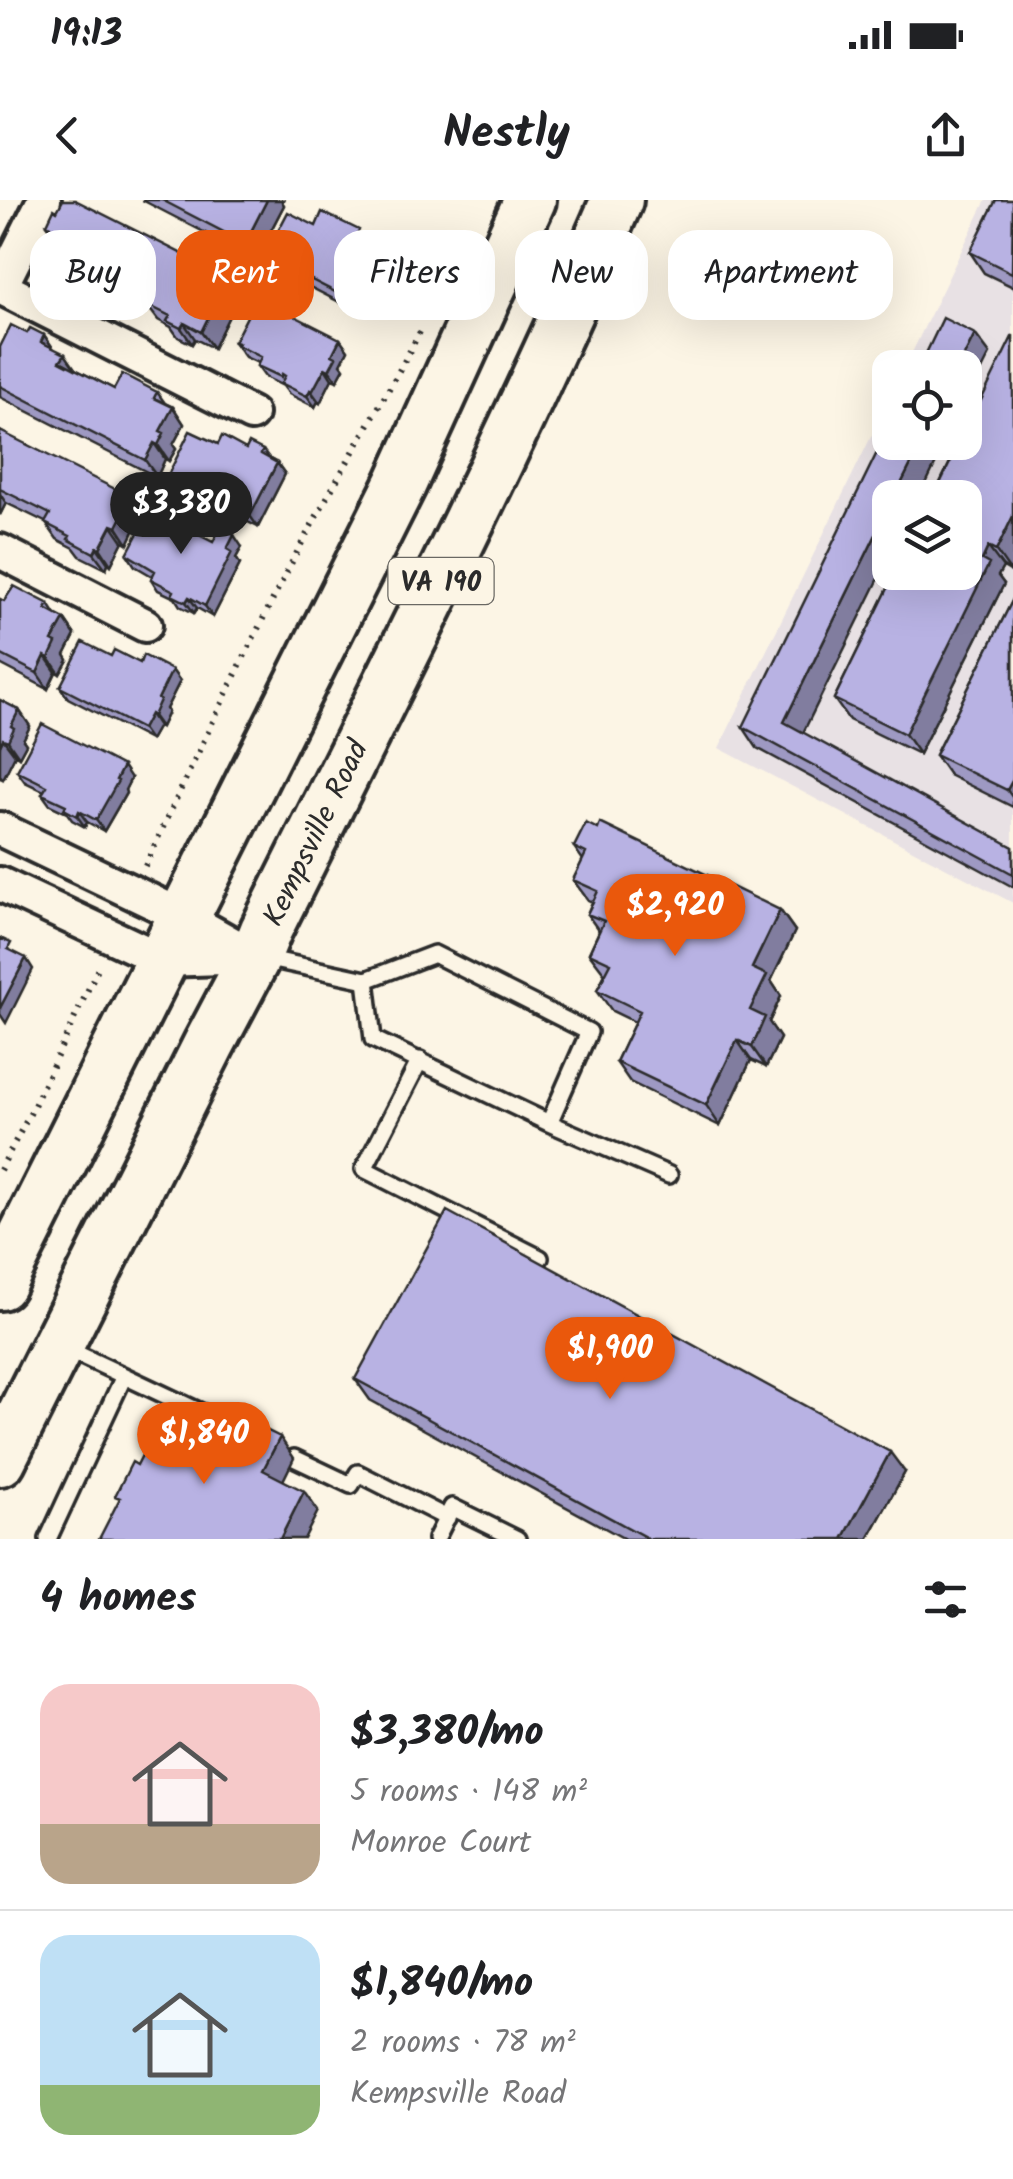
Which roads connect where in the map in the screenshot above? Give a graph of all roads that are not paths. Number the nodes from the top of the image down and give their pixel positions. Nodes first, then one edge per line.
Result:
1 (44, 200) edge
2 (530, 200) edge
3 (617, 200) edge
4 (0, 287) edge
5 (251, 414) dead end
6 (0, 551) edge
7 (145, 625) dead end
8 (2, 837) edge
9 (0, 884) edge
10 (173, 938) junction
11 (255, 956) junction
12 (366, 980) junction
13 (420, 1060) junction
14 (549, 1122) junction
15 (669, 1175) dead end
16 (540, 1258) edge
17 (0, 1284) edge
18 (58, 1345) junction
19 (124, 1376) junction
20 (242, 1432) edge
21 (294, 1458) dead end
22 (0, 1460) edge
23 (447, 1518) junction
24 (48, 1539) edge
25 (436, 1539) edge
26 (517, 1539) edge

1 - 4 street
2 - 10 main road, VA 190
3 - 11 main road, Kempsville Road / VA 190
4 - 5 street
6 - 7 street
8 - 10 street
9 - 10 street
10 - 11 street
10 - 11 street
10 - 17 main road, VA 190
11 - 12 lane
11 - 18 main road, Kempsville Road / VA 190
12 - 13 lane
12 - 14 lane
13 - 14 lane
13 - 16 lane
14 - 15 lane
18 - 19 lane
18 - 22 main road, Kempsville Road / VA 190
19 - 20 lane
19 - 24 lane
21 - 23 lane
23 - 25 lane
23 - 26 lane

